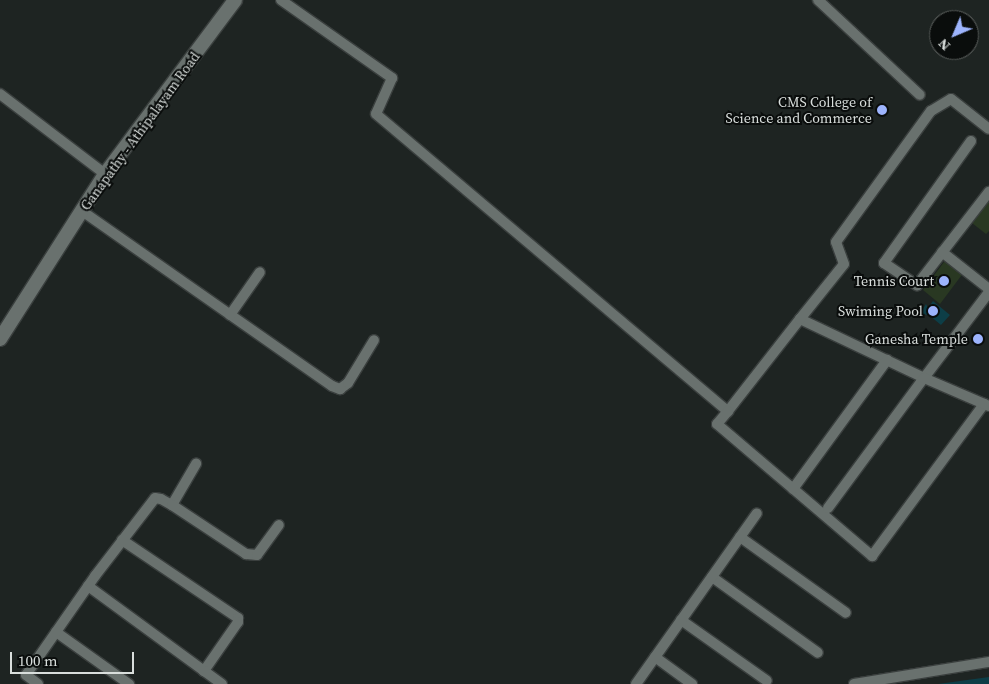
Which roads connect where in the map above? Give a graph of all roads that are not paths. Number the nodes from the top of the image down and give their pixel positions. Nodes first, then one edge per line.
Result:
1 (235, 0) edge
2 (281, 0) edge
3 (818, 0) edge
4 (0, 94) edge
5 (920, 95) dead end
6 (989, 129) edge
7 (971, 141) dead end
8 (105, 174) junction
9 (989, 192) edge
10 (82, 211) junction
11 (942, 252) junction
12 (260, 272) dead end
13 (989, 291) edge
14 (230, 315) junction
15 (800, 319) junction
16 (0, 339) edge
17 (374, 340) dead end
18 (887, 360) junction
19 (924, 378) junction
20 (987, 405) edge
21 (728, 412) junction
22 (196, 464) dead end
23 (794, 489) junction
24 (172, 505) junction
25 (828, 508) dead end
26 (757, 513) dead end
27 (279, 525) dead end
28 (740, 537) junction
29 (122, 540) junction
30 (712, 577) junction
31 (88, 586) junction
32 (846, 613) dead end
33 (681, 620) junction
34 (56, 632) junction
35 (818, 653) dead end
36 (655, 658) junction
37 (989, 662) edge
38 (204, 671) junction
39 (767, 681) dead end
40 (38, 684) edge
41 (129, 684) edge
42 (222, 684) edge
43 (636, 684) edge
44 (692, 684) edge
45 (854, 684) edge

1 - 8 main road, Ganapathy - Athipalayam Road
2 - 21 street
3 - 5 street
4 - 8 street
6 - 15 street
7 - 11 street
8 - 10 main road, Ganapathy - Athipalayam Road
9 - 11 street
10 - 14 street
10 - 16 main road, Ganapathy - Athipalayam Road
11 - 13 street
12 - 14 street
13 - 19 street
14 - 17 street
15 - 18 street
15 - 21 street
18 - 19 street
18 - 23 street
19 - 20 street
19 - 25 street
20 - 23 street
21 - 23 street
22 - 24 street
24 - 27 street
24 - 29 street
26 - 28 street
28 - 30 street
28 - 32 street
29 - 31 street
29 - 38 street
30 - 33 street
30 - 35 street
31 - 34 street
31 - 38 street
33 - 36 street
33 - 39 street
34 - 40 street
34 - 41 street
36 - 43 street
36 - 44 street
37 - 45 street
38 - 42 street

